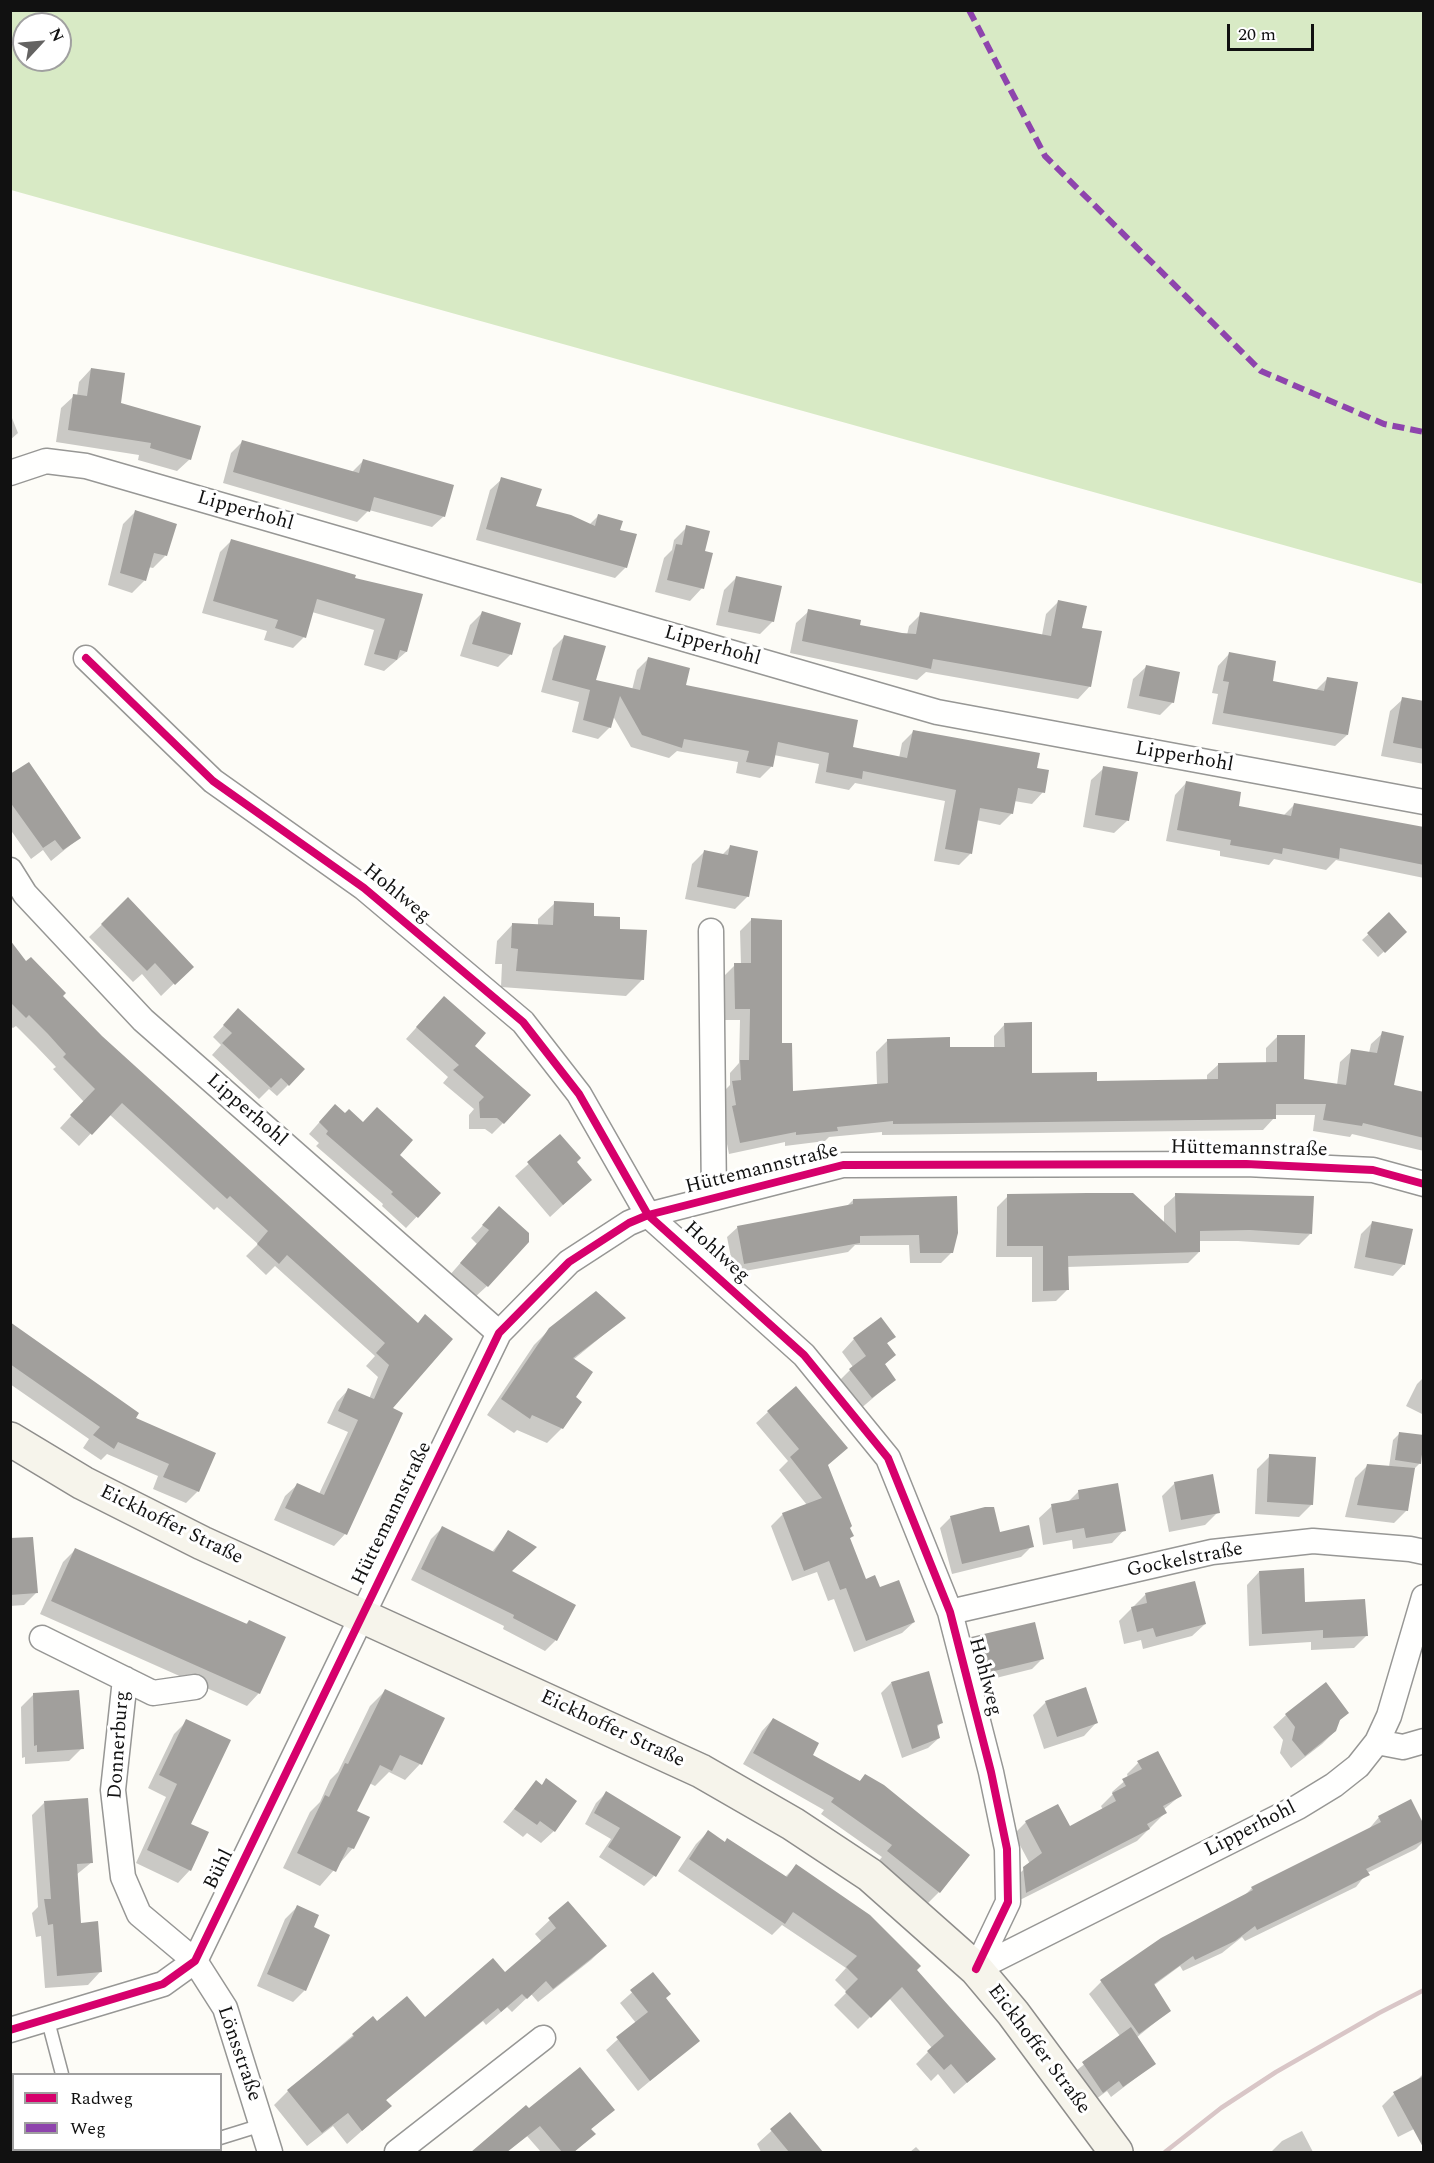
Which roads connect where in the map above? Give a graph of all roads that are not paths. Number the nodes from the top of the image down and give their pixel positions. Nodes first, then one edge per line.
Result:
1 (10, 474) edge
2 (86, 658) dead end
3 (1424, 802) edge
4 (10, 870) edge
5 (711, 930) dead end
6 (1424, 1184) edge
7 (714, 1198) junction
8 (648, 1215) junction
9 (499, 1333) junction
10 (10, 1439) edge
11 (1424, 1552) edge
12 (1424, 1597) edge
13 (950, 1612) junction
14 (362, 1615) junction
15 (42, 1638) dead end
16 (124, 1679) junction
17 (195, 1688) dead end
18 (1424, 1741) edge
19 (1377, 1742) junction
20 (195, 1961) junction
21 (976, 1969) junction
22 (48, 2021) junction
23 (10, 2030) edge
24 (543, 2038) dead end
25 (62, 2073) edge
26 (262, 2125) junction
27 (222, 2137) edge
28 (270, 2152) edge
29 (397, 2152) edge
30 (1116, 2152) edge

1 - 3 street, Lipperhohl
2 - 8 street, Hohlweg
4 - 9 street, Lipperhohl
5 - 7 street, Hüttemannstraße
6 - 7 street, Hüttemannstraße
7 - 8 street, Hüttemannstraße
8 - 9 street, Hüttemannstraße
8 - 13 street, Hohlweg
9 - 14 street, Hüttemannstraße
10 - 14 main road, Eickhoffer Straße
11 - 13 street, Gockelstraße
12 - 19 street, Lipperhohl
13 - 21 street, Hohlweg
14 - 20 street, Bühl
14 - 21 main road, Eickhoffer Straße
15 - 16 street, Donnerburg
16 - 17 street, Donnerburg
16 - 20 street, Donnerburg
18 - 19 street
19 - 21 street, Lipperhohl
20 - 22 street, Bühl
20 - 26 street, Lönsstraße
21 - 30 main road, Eickhoffer Straße
22 - 23 street, Bühl
22 - 25 lane
24 - 29 street
26 - 27 lane
26 - 28 street, Lönsstraße

